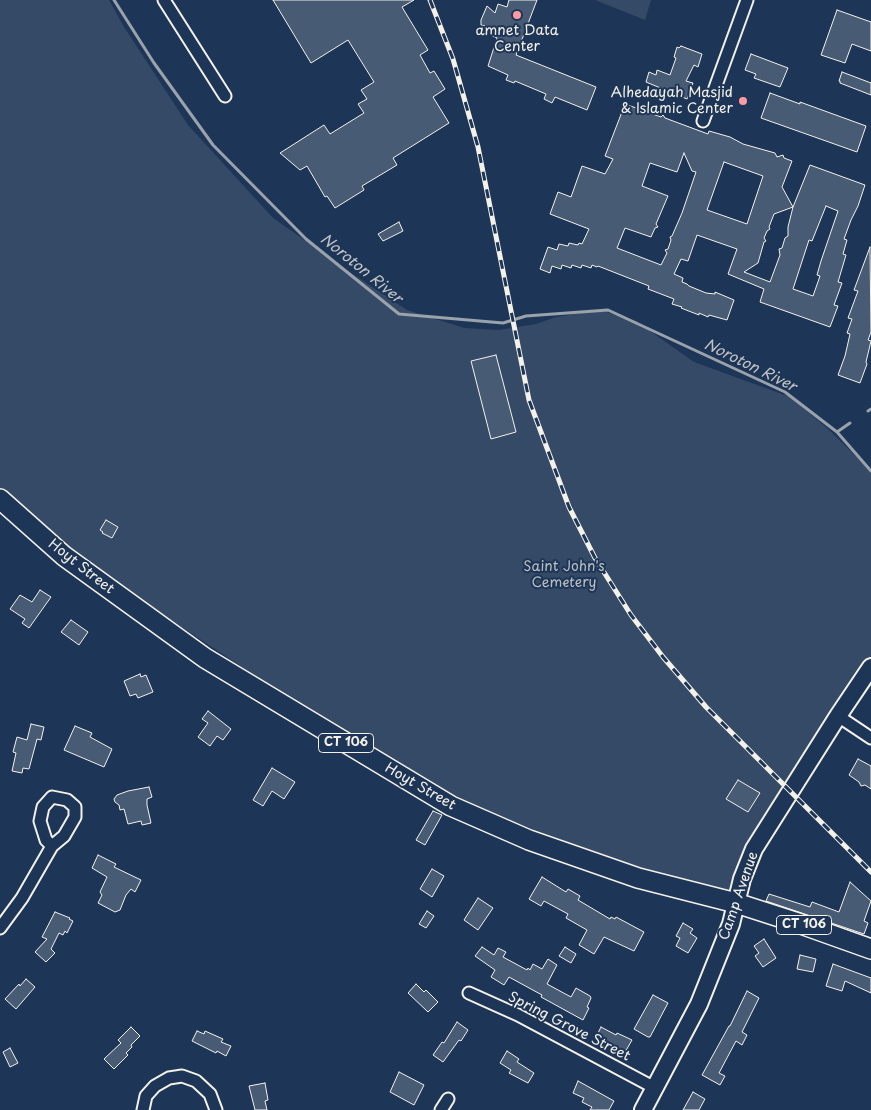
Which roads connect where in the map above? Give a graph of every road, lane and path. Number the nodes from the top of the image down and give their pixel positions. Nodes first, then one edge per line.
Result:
1 (164, 0) edge
2 (747, 0) edge
3 (225, 96) dead end
4 (703, 121) dead end
5 (0, 499) edge
6 (871, 667) edge
7 (838, 716) junction
8 (871, 738) edge
9 (52, 846) dead end
10 (736, 904) junction
11 (0, 928) edge
12 (871, 948) edge
13 (469, 992) dead end
14 (655, 1088) junction
15 (448, 1099) dead end
16 (143, 1110) edge
17 (216, 1110) edge
18 (441, 1110) edge
19 (643, 1110) edge

1 - 3 street
2 - 4 street
5 - 10 main road, Hoyt Street / CT 106
6 - 7 street, Camp Avenue
7 - 8 street
7 - 10 street, Camp Avenue
9 - 11 street
10 - 12 main road, Hoyt Street / CT 106
10 - 14 street, Camp Avenue
13 - 14 street, Spring Grove Street
14 - 19 street, Camp Avenue
15 - 18 street
16 - 17 street

